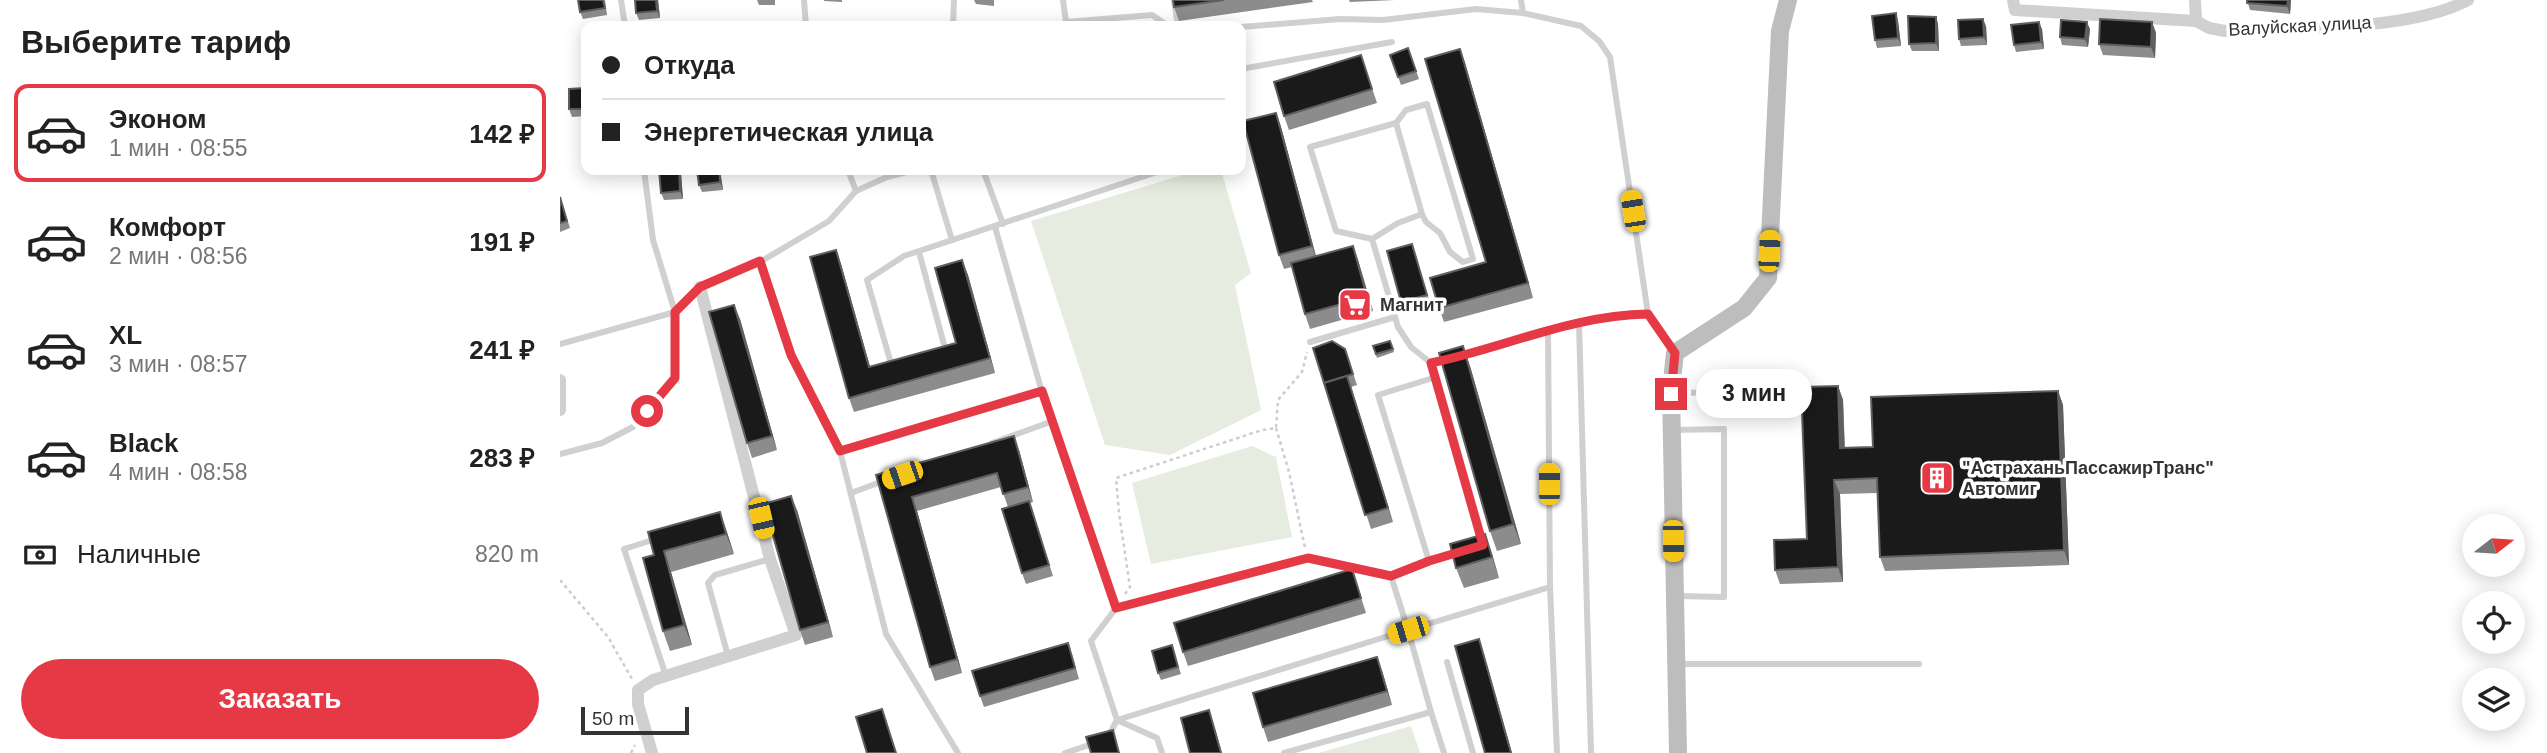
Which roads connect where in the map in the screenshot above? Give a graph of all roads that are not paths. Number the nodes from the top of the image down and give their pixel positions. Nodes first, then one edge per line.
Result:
1 (621, 0) edge
2 (804, 0) edge
3 (954, 0) edge
4 (1063, 0) edge
5 (1174, 0) edge
6 (1521, 0) edge
7 (1788, 0) edge
8 (2013, 0) edge
9 (2195, 0) edge
10 (2468, 0) edge
11 (1523, 13) junction
12 (624, 21) edge
13 (806, 21) edge
14 (953, 21) edge
15 (1066, 21) edge
16 (1078, 21) edge
17 (1161, 21) edge
18 (1177, 21) edge
19 (2196, 21) junction
20 (1246, 27) edge
21 (1392, 42) dead end
22 (1246, 68) edge
23 (1396, 124) junction
24 (645, 175) edge
25 (850, 175) edge
26 (895, 175) edge
27 (932, 175) edge
28 (985, 175) edge
29 (1149, 175) edge
30 (856, 191) junction
31 (1422, 214) junction
32 (1003, 225) junction
33 (995, 227) junction
34 (951, 240) junction
35 (1371, 240) junction
36 (919, 252) junction
37 (760, 261) junction
38 (700, 287) junction
39 (675, 312) junction
40 (1648, 314) junction
41 (1395, 317) junction
42 (1580, 322) junction
43 (1548, 329) junction
44 (1310, 342) road end
45 (560, 344) edge
46 (1675, 353) junction
47 (936, 356) edge
48 (1431, 363) junction
49 (903, 366) edge
50 (1433, 378) junction
51 (560, 380) edge
52 (1798, 386) edge
53 (1042, 391) junction
54 (1671, 394) junction
55 (560, 411) edge
56 (1053, 421) junction
57 (1672, 430) junction
58 (990, 443) edge
59 (840, 451) junction
60 (560, 454) edge
61 (889, 479) edge
62 (851, 493) junction
63 (659, 538) edge
64 (1472, 548) edge
65 (1461, 551) edge
66 (770, 559) junction
67 (1429, 561) junction
68 (1391, 576) junction
69 (1550, 587) junction
70 (1674, 596) junction
71 (1116, 608) junction
72 (1408, 630) junction
73 (728, 656) junction
74 (1447, 662) dead end
75 (1674, 664) junction
76 (1919, 664) dead end
77 (666, 676) junction
78 (1432, 712) junction
79 (1117, 720) junction
80 (1078, 751) edge
81 (652, 753) edge
82 (958, 753) edge
83 (1065, 753) edge
84 (1162, 753) edge
85 (1284, 753) edge
86 (1444, 753) edge
87 (1473, 753) edge
88 (1557, 753) edge
89 (1591, 753) edge
90 (1678, 753) edge

1 - 12 lane
2 - 13 lane
3 - 14 lane
4 - 15 lane
5 - 18 lane
6 - 11 lane
7 - 46 street
8 - 19 street, Валуйская улица
9 - 19 street
10 - 19 street, Валуйская улица
11 - 20 lane
11 - 40 lane
16 - 17 lane
21 - 22 lane
23 - 31 lane
23 - 31 lane
23 - 35 lane
24 - 39 lane
25 - 30 lane
26 - 30 lane
27 - 34 lane
28 - 32 lane
29 - 32 lane
30 - 37 lane
31 - 35 lane
32 - 33 lane
33 - 34 lane
33 - 53 lane
34 - 36 lane
35 - 41 lane
36 - 47 lane
36 - 49 lane
37 - 38 lane
37 - 59 lane
38 - 39 lane
38 - 66 street
39 - 45 lane
39 - 60 lane
40 - 42 lane
40 - 46 lane
41 - 44 lane
41 - 48 lane
42 - 43 lane
42 - 89 lane
43 - 48 lane
43 - 69 lane
46 - 54 street
48 - 50 lane
50 - 64 lane
50 - 67 lane
51 - 55 street
52 - 54 lane
53 - 56 lane
53 - 59 lane
54 - 57 street
56 - 58 lane
56 - 71 lane
57 - 70 street
57 - 70 lane
59 - 62 lane
61 - 62 lane
62 - 82 lane
63 - 77 lane
65 - 67 lane
66 - 73 lane
66 - 73 street
67 - 68 lane
68 - 71 lane
68 - 72 lane
69 - 72 lane
69 - 88 lane
70 - 75 street
71 - 79 lane
72 - 78 lane
72 - 79 lane
73 - 77 street
74 - 87 lane
75 - 76 lane
75 - 90 street
77 - 81 street
78 - 85 lane
78 - 86 lane
79 - 80 lane
79 - 84 lane
80 - 83 lane

